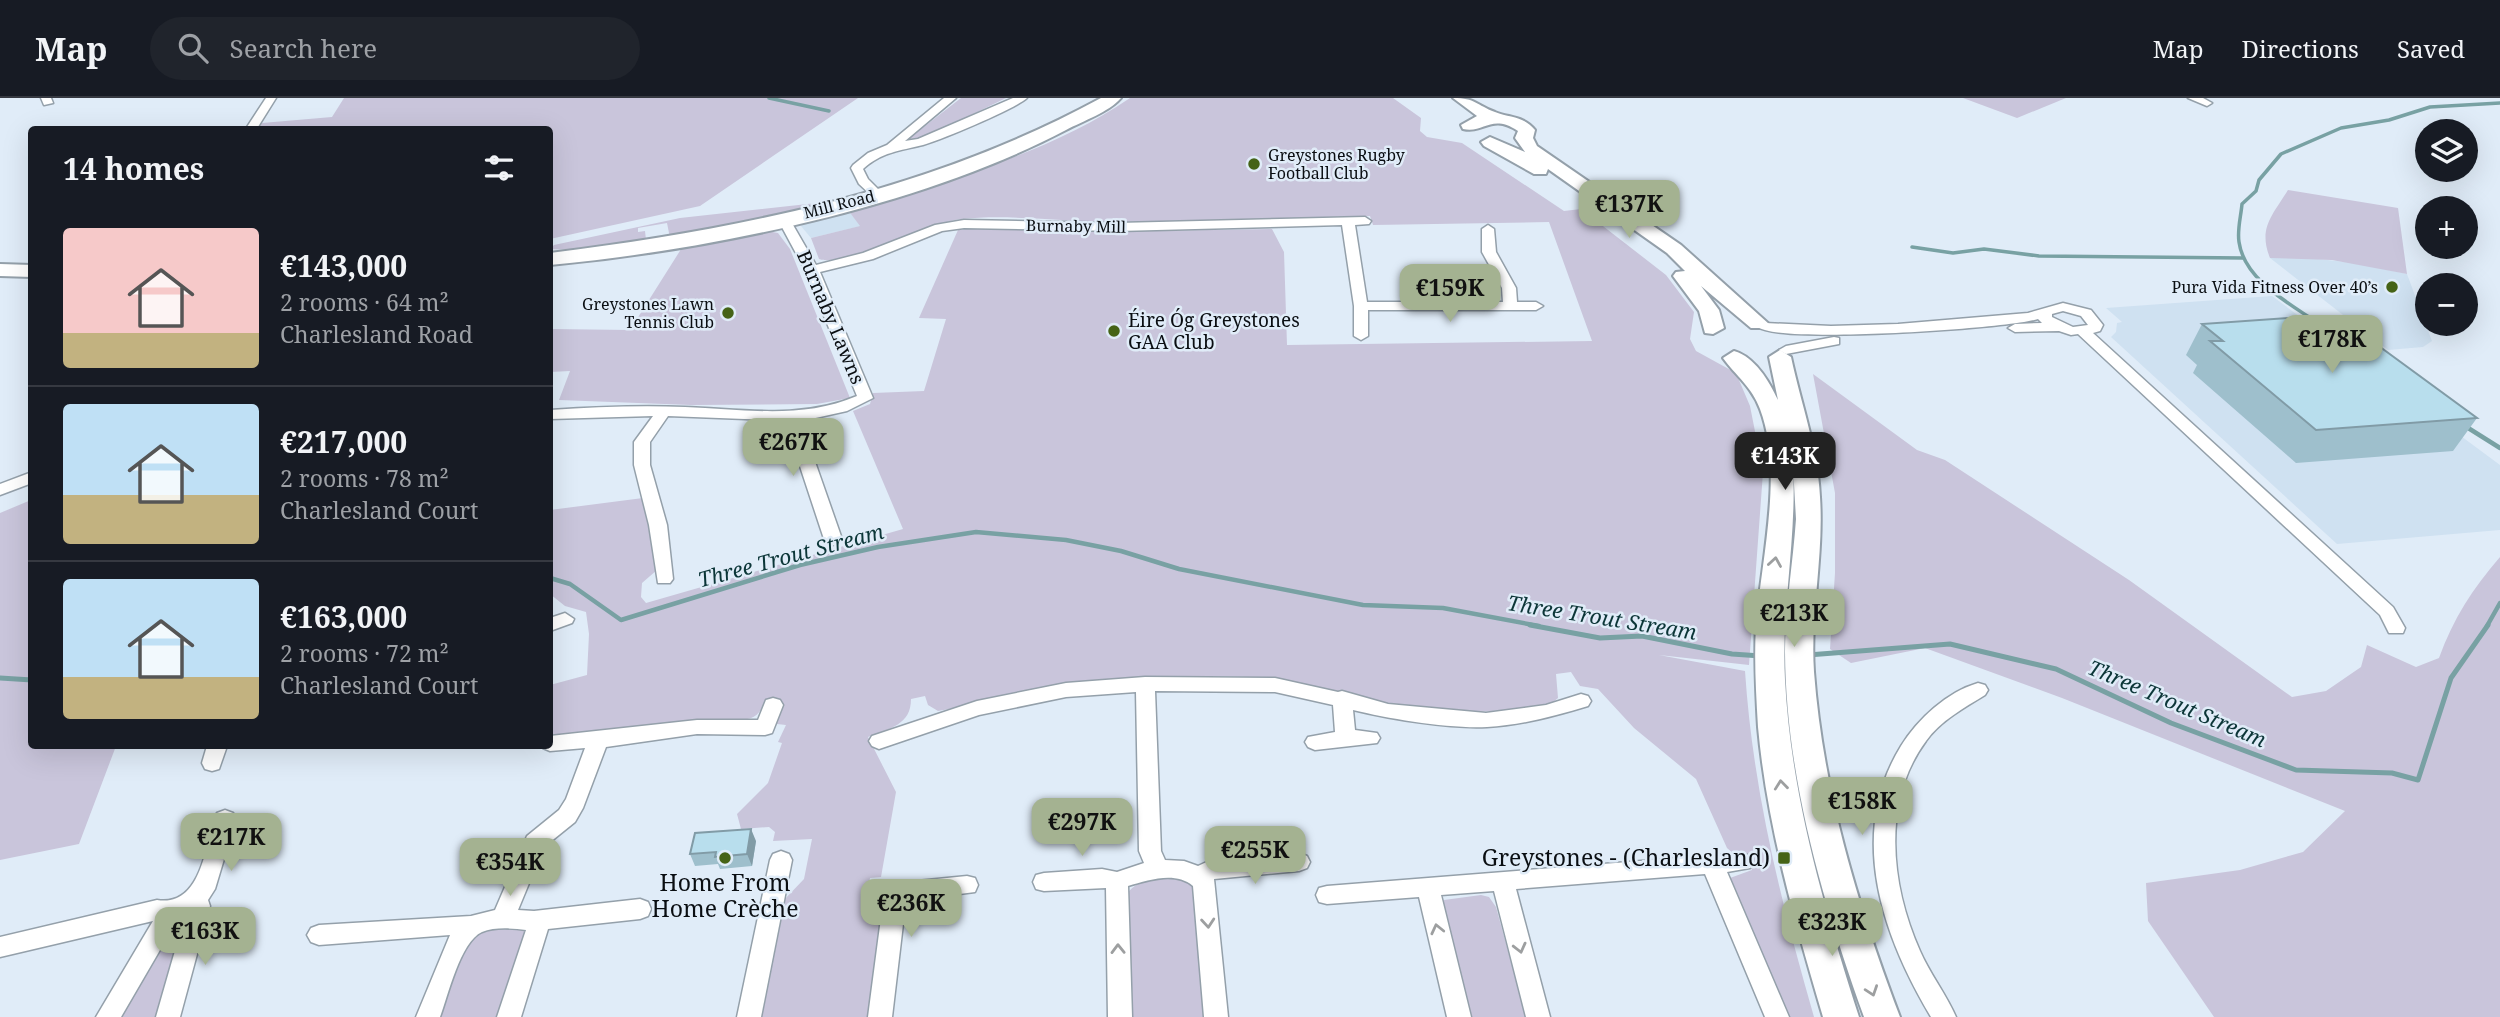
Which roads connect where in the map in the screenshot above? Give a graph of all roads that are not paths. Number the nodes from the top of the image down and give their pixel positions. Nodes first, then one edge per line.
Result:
1 (271, 98) edge
2 (951, 98) edge
3 (1022, 98) edge
4 (1113, 98) edge
5 (1444, 98) edge
6 (1461, 98) edge
7 (2193, 98) edge
8 (2207, 103) dead end
9 (1492, 118) junction
10 (1469, 125) junction
11 (252, 126) edge
12 (1524, 138) junction
13 (1490, 142) junction
14 (891, 147) junction
15 (878, 195) junction
16 (783, 218) junction
17 (1365, 221) dead end
18 (1348, 222) junction
19 (1488, 229) dead end
20 (553, 259) edge
21 (0, 270) edge
22 (812, 270) junction
23 (28, 271) edge
24 (1363, 306) junction
25 (1510, 306) junction
26 (1536, 306) dead end
27 (2045, 311) junction
28 (1762, 326) junction
29 (2057, 327) junction
30 (1713, 328) junction
31 (2084, 332) junction
32 (1361, 336) dead end
33 (1783, 353) junction
34 (1734, 358) junction
35 (664, 411) junction
36 (553, 414) edge
37 (804, 415) junction
38 (28, 479) edge
39 (0, 490) edge
40 (833, 540) dead end
41 (664, 579) dead end
42 (1801, 626) joint
43 (2396, 628) dead end
44 (1770, 630) joint
45 (1785, 669) junction
46 (1145, 684) junction
47 (1978, 690) dead end
48 (1342, 698) junction
49 (1580, 701) dead end
50 (773, 705) dead end
51 (1346, 737) junction
52 (1370, 738) dead end
53 (598, 740) junction
54 (879, 741) dead end
55 (1315, 741) dead end
56 (553, 743) edge
57 (225, 818) dead end
58 (781, 860) dead end
59 (1299, 862) dead end
60 (1742, 862) dead end
61 (1712, 864) junction
62 (1157, 867) junction
63 (1200, 877) junction
64 (1117, 881) junction
65 (1044, 882) dead end
66 (1503, 882) junction
67 (967, 885) dead end
68 (1428, 887) junction
69 (1327, 895) dead end
70 (192, 902) junction
71 (640, 909) dead end
72 (170, 912) junction
73 (502, 921) junction
74 (534, 921) junction
75 (471, 926) junction
76 (319, 935) dead end
77 (0, 947) edge
78 (108, 1017) edge
79 (168, 1017) edge
80 (428, 1017) edge
81 (509, 1017) edge
82 (749, 1017) edge
83 (880, 1017) edge
84 (1120, 1017) edge
85 (1216, 1017) edge
86 (1459, 1017) edge
87 (1538, 1017) edge
88 (1777, 1017) edge
89 (1841, 1017) edge
90 (1882, 1017) edge
91 (1944, 1017) edge

1 - 11 street
2 - 14 street
3 - 14 street
4 - 15 main road, Mill Road
5 - 10 main road
6 - 9 main road
7 - 8 street
9 - 10 main road
9 - 12 main road
10 - 13 main road
12 - 13 main road
12 - 28 main road
13 - 30 main road
14 - 15 street
15 - 16 main road, Mill Road
16 - 20 main road, Mill Road
16 - 22 street, Burnaby Lawns
17 - 18 street, Burnaby Mill
18 - 22 street, Burnaby Mill
18 - 24 street
19 - 25 street
21 - 23 main road
22 - 37 street, Burnaby Lawns
24 - 25 street
24 - 32 street
25 - 26 street
27 - 28 street
27 - 29 street
27 - 31 street
28 - 30 main road
28 - 33 main road
29 - 31 street
29 - 33 street
30 - 34 main road
31 - 43 street
33 - 34 main road
33 - 42 main road
44 -> 34 main road
35 - 36 street, Burnaby Lawns
35 - 37 street, Burnaby Lawns
35 - 41 street
37 - 40 street
38 - 39 street
42 - 45 main road
44 - 45 main road
89 -> 45 main road
45 -> 90 main road
46 - 48 street
46 - 54 street
46 - 62 street
47 - 91 street
48 - 49 street
48 - 51 street
50 - 53 street
51 - 52 street
51 - 55 street
53 - 56 street
53 - 73 street
57 - 70 street
58 - 82 street
59 - 63 street
60 - 61 street
61 - 66 street
61 - 88 street
62 - 63 street
62 - 64 street
63 -> 85 street
64 - 65 street
84 -> 64 street
66 - 68 street
66 -> 87 street
67 - 83 street
68 - 69 street
86 -> 68 street
70 - 72 street
70 - 79 street
71 - 74 street
72 - 77 street
72 - 78 street
73 - 74 street
73 - 75 street
74 - 81 street
75 - 76 street
75 - 80 street

